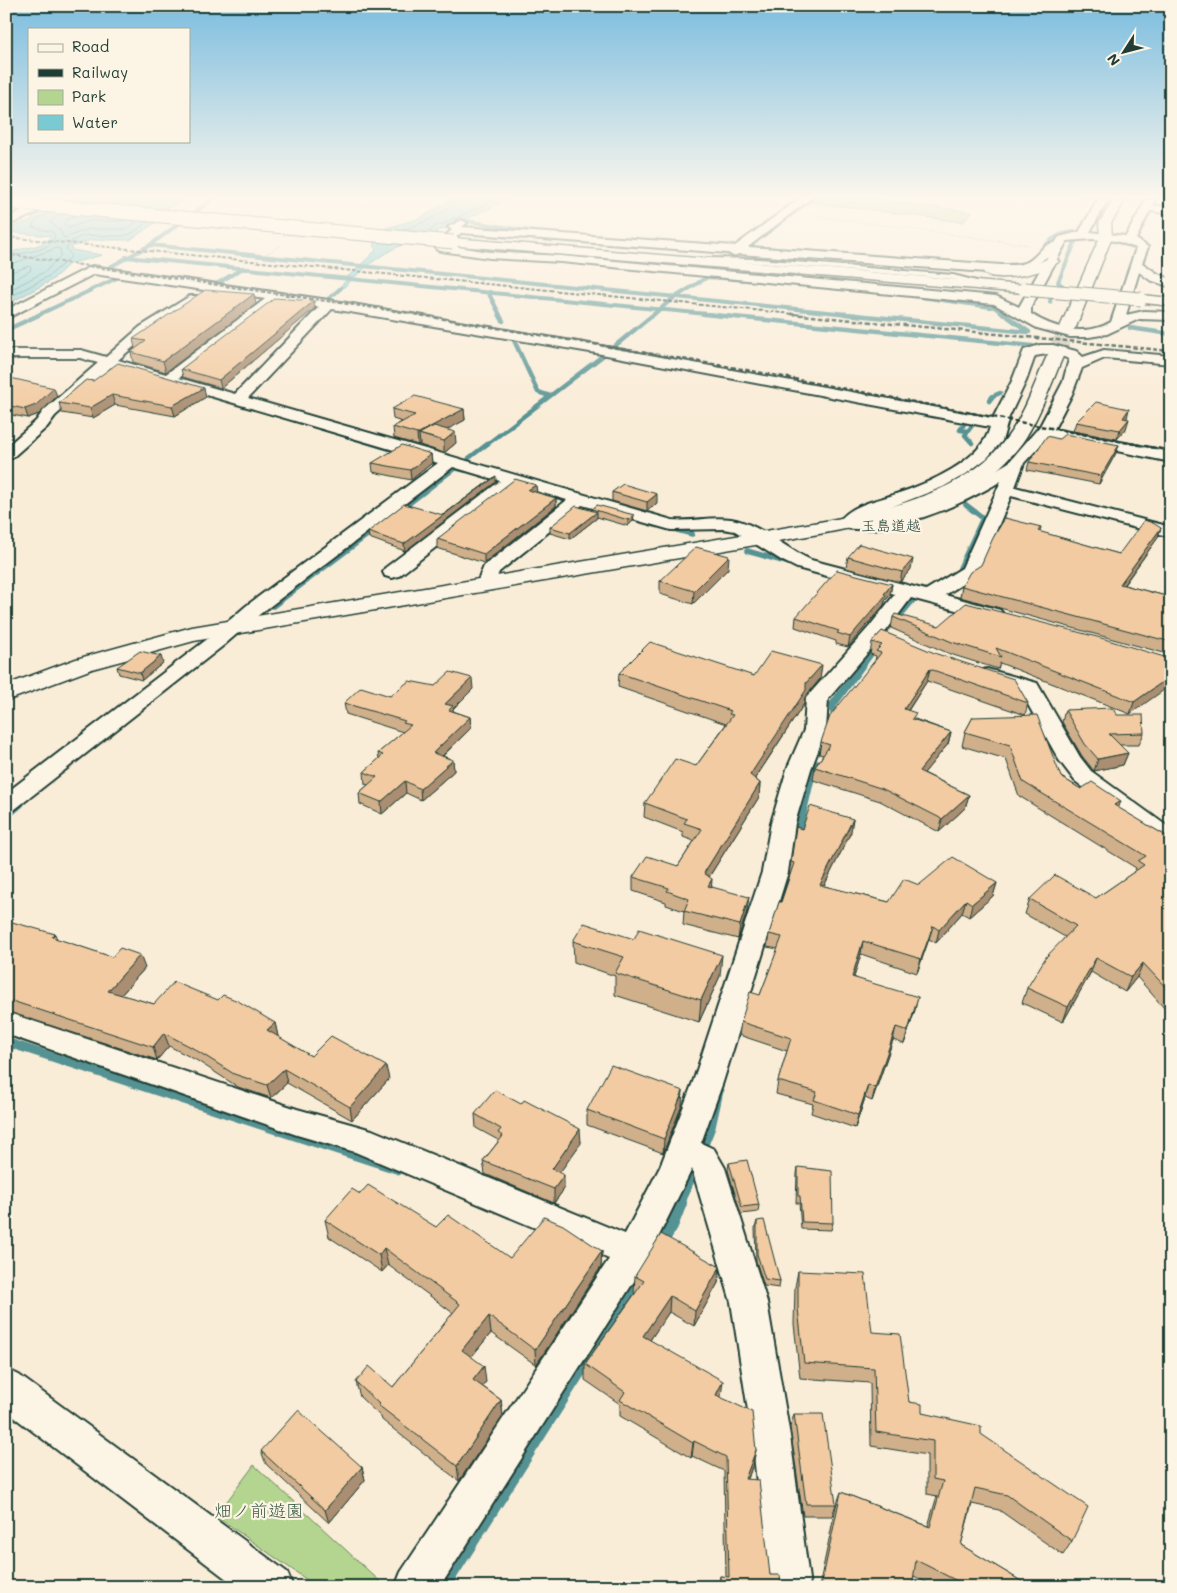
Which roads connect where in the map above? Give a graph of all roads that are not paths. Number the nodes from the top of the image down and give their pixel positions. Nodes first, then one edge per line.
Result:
1 (91, 270) edge
2 (95, 270) edge
3 (699, 270) edge
4 (737, 270) tunnel mouth
5 (774, 270) edge
6 (959, 270) edge
7 (1030, 270) edge
8 (1047, 270) edge
9 (1092, 270) edge
10 (1135, 270) edge
11 (1145, 270) edge
12 (1171, 283) edge
13 (211, 288) junction
14 (999, 294) junction
15 (275, 298) junction
16 (1171, 302) edge
17 (326, 305) junction
18 (1147, 314) joint
19 (6, 315) edge
20 (1171, 315) edge
21 (1024, 316) junction
22 (1117, 323) junction
23 (1068, 327) tunnel mouth
24 (6, 354) edge
25 (1056, 354) tunnel mouth
26 (1171, 360) edge
27 (112, 362) junction
28 (1076, 366) junction
29 (170, 379) junction
30 (239, 399) junction
31 (998, 424) junction
32 (1044, 432) junction
33 (6, 455) edge
34 (1171, 457) edge
35 (446, 465) junction
36 (1013, 466) junction
37 (511, 481) junction
38 (1006, 490) junction
39 (577, 501) junction
40 (847, 522) junction
41 (1171, 532) edge
42 (759, 538) junction
43 (392, 572) dead end
44 (486, 582) junction
45 (906, 592) junction
46 (929, 597) junction
47 (1012, 619) edge
48 (235, 625) junction
49 (968, 668) edge
50 (6, 694) edge
51 (6, 805) edge
52 (1171, 842) edge
53 (6, 1023) edge
54 (693, 1154) junction
55 (634, 1253) junction
56 (6, 1388) edge
57 (272, 1587) edge
58 (416, 1587) edge
59 (789, 1587) edge

1 - 19 street
2 - 13 street
3 - 14 street
4 - 14 main road
5 - 14 main road
6 - 7 main road
8 - 21 street
9 - 23 main road
10 - 22 street
11 - 12 street
13 - 15 street
13 - 27 street
14 - 16 main road, bridge
14 - 21 street
15 - 17 street
15 - 29 street
17 - 30 street
17 - 31 street
18 - 20 main road
18 - 22 street
21 - 22 street
24 - 27 street
25 - 40 main road
26 - 28 street
27 - 29 street
27 - 33 street
28 - 31 street
28 - 32 street
29 - 30 street
30 - 35 street
31 - 40 street
32 - 34 street
32 - 36 street
35 - 37 street
35 - 48 street
36 - 38 street
36 - 40 street
37 - 39 street
37 - 43 street
38 - 41 street
38 - 46 street
39 - 42 street
39 - 44 street
40 - 42 main road
42 - 44 main road
42 - 45 street
44 - 48 main road
45 - 46 street
45 - 54 street
46 - 47 street
48 - 50 main road
48 - 51 street
49 - 52 street
53 - 55 street
54 - 55 street
54 - 59 street
55 - 58 street
56 - 57 street

